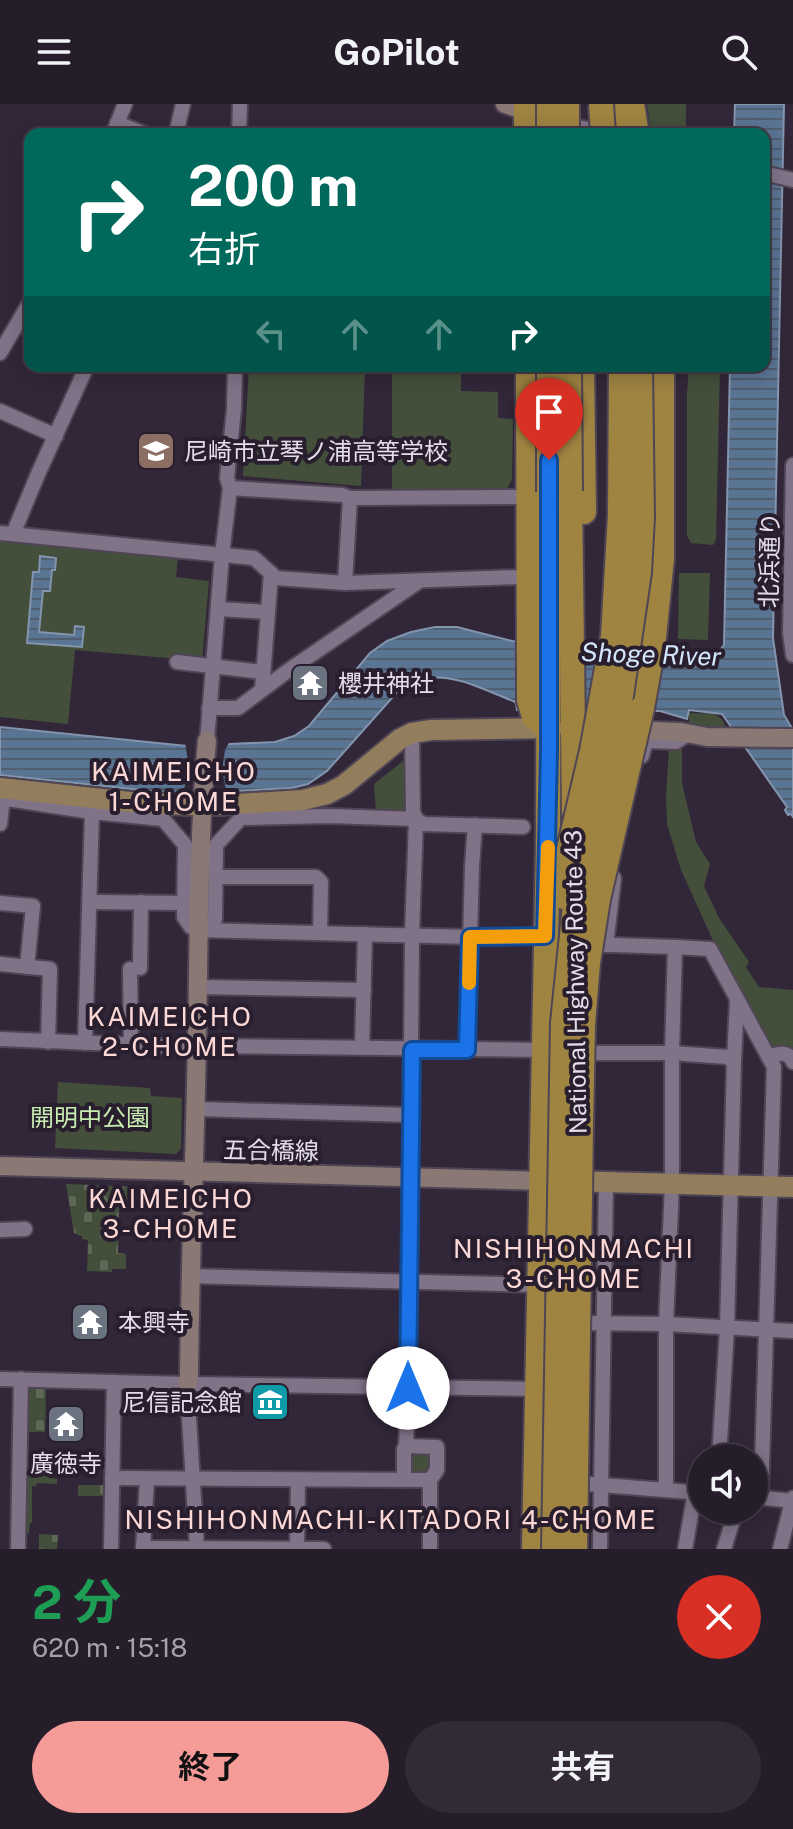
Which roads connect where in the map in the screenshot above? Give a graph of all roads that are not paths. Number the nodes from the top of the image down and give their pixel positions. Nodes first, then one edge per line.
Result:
1 (125, 104) edge
2 (183, 104) edge
3 (240, 104) edge
4 (567, 104) edge
5 (601, 104) edge
6 (611, 104) edge
7 (632, 104) edge
8 (526, 112) edge
9 (576, 125) edge
10 (115, 128) edge
11 (177, 128) edge
12 (239, 128) edge
13 (543, 128) edge
14 (604, 128) edge
15 (615, 128) edge
16 (636, 128) edge
17 (770, 174) edge
18 (792, 179) edge
19 (24, 312) edge
20 (0, 353) edge
21 (84, 372) edge
22 (235, 372) edge
23 (528, 372) edge
24 (549, 372) edge
25 (568, 372) edge
26 (582, 372) edge
27 (621, 372) edge
28 (640, 372) edge
29 (662, 372) edge
30 (0, 411) edge
31 (56, 436) junction
32 (529, 463) junction
33 (584, 464) junction
34 (793, 465) edge
35 (230, 488) junction
36 (549, 493) junction
37 (350, 498) junction
38 (6, 534) edge
39 (222, 555) junction
40 (271, 573) junction
41 (520, 577) dead end
42 (418, 582) junction
43 (345, 583) junction
44 (792, 603) edge
45 (218, 609) junction
46 (268, 612) junction
47 (559, 644) junction
48 (793, 655) edge
49 (177, 662) dead end
50 (213, 666) junction
51 (263, 672) junction
52 (262, 690) junction
53 (209, 708) junction
54 (559, 715) junction
55 (412, 733) junction
56 (689, 733) junction
57 (793, 738) edge
58 (207, 741) joint
59 (1, 794) edge
60 (327, 794) junction
61 (202, 801) junction
62 (92, 812) junction
63 (330, 816) junction
64 (416, 819) junction
65 (0, 824) edge
66 (475, 825) junction
67 (523, 827) dead end
68 (215, 877) junction
69 (90, 902) junction
70 (141, 902) junction
71 (0, 903) edge
72 (184, 903) junction
73 (202, 930) junction
74 (320, 933) junction
75 (365, 934) junction
76 (412, 935) junction
77 (545, 936) junction
78 (470, 937) junction
79 (576, 944) junction
80 (606, 945) junction
81 (675, 947) junction
82 (0, 964) edge
83 (27, 967) junction
84 (198, 987) junction
85 (364, 990) junction
86 (737, 999) junction
87 (563, 1023) junction
88 (0, 1039) edge
89 (48, 1042) junction
90 (85, 1043) junction
91 (131, 1045) junction
92 (197, 1046) junction
93 (362, 1048) junction
94 (412, 1050) junction
95 (467, 1050) junction
96 (544, 1050) junction
97 (576, 1053) junction
98 (672, 1053) junction
99 (769, 1056) junction
100 (732, 1057) junction
101 (793, 1062) edge
102 (196, 1109) junction
103 (411, 1115) junction
104 (0, 1166) edge
105 (194, 1172) junction
106 (410, 1176) junction
107 (542, 1181) junction
108 (577, 1181) junction
109 (606, 1182) junction
110 (672, 1184) junction
111 (731, 1186) junction
112 (771, 1187) junction
113 (793, 1187) edge
114 (25, 1229) dead end
115 (0, 1230) edge
116 (190, 1276) junction
117 (409, 1282) junction
118 (541, 1285) junction
119 (580, 1323) junction
120 (605, 1323) junction
121 (666, 1324) junction
122 (727, 1328) junction
123 (768, 1330) junction
124 (793, 1331) edge
125 (0, 1379) edge
126 (21, 1379) junction
127 (114, 1382) junction
128 (187, 1384) junction
129 (408, 1388) junction
130 (538, 1389) junction
131 (720, 1444) edge
132 (761, 1444) edge
133 (406, 1446) junction
134 (112, 1478) junction
135 (147, 1479) junction
136 (193, 1479) junction
137 (298, 1480) junction
138 (404, 1480) junction
139 (430, 1480) junction
140 (589, 1484) junction
141 (666, 1490) junction
142 (688, 1492) edge
143 (768, 1499) edge
144 (793, 1500) edge
145 (691, 1524) edge
146 (732, 1524) edge
147 (143, 1548) edge
148 (246, 1548) edge
149 (297, 1548) edge
150 (18, 1549) edge
151 (111, 1549) edge
152 (198, 1549) edge
153 (324, 1549) edge
154 (430, 1549) edge
155 (534, 1549) edge
156 (554, 1549) edge
157 (576, 1549) edge
158 (600, 1549) edge
159 (685, 1549) edge
160 (724, 1549) edge
161 (780, 1549) edge

1 - 10 street
2 - 11 street
3 - 12 street
4 - 9 highway, bridge
5 - 14 highway, bridge
6 - 15 highway
7 - 16 highway
8 - 9 street
8 - 13 highway, bridge
17 - 18 street
19 - 20 street
21 - 31 street
22 - 35 street
23 - 32 highway
24 - 36 highway, bridge
25 - 36 highway, bridge
26 - 33 highway
27 - 87 highway, bridge
28 - 87 highway, bridge
29 - 157 highway, bridge
30 - 31 street
31 - 38 street
32 - 33 highway
32 - 36 highway
33 - 47 highway
34 - 44 street, 北浜通り
35 - 37 street
35 - 39 street
36 - 37 street
36 - 47 highway
37 - 43 street
38 - 39 street
39 - 40 street
39 - 45 street
40 - 43 street
40 - 46 street
41 - 42 street
42 - 43 street
42 - 52 street
44 - 48 street, 北浜通り
45 - 46 street
45 - 50 street
46 - 51 street
47 - 54 highway
47 - 54 highway
49 - 50 street
50 - 51 street
50 - 53 street
51 - 52 street
52 - 53 street
53 - 58 street
54 - 55 main road
54 - 56 street
54 - 77 highway, National Highway Route 43
54 - 79 highway, National Highway Route 43
55 - 60 main road
55 - 64 street
56 - 57 street
56 - 80 street
58 - 61 street
59 - 61 main road
59 - 62 street
59 - 65 street
60 - 61 main road
60 - 63 street
61 - 73 street
62 - 69 street
62 - 72 street
63 - 64 street
63 - 68 street
64 - 66 street
64 - 76 street
66 - 67 street
66 - 78 street
68 - 73 street
68 - 74 street
69 - 70 street
69 - 90 street
70 - 72 street
70 - 91 street
71 - 83 street
72 - 73 street
73 - 74 street
73 - 84 street
74 - 75 street
75 - 76 street
75 - 85 street
76 - 78 street
76 - 94 street
77 - 78 street
77 - 96 highway, National Highway Route 43
78 - 95 street
79 - 80 street
79 - 97 highway, National Highway Route 43
80 - 81 street
81 - 86 street
81 - 98 street
82 - 83 street
83 - 89 street
84 - 85 street
84 - 92 street
85 - 93 street
86 - 99 street
86 - 100 street
87 - 156 highway, bridge
88 - 89 street
89 - 90 street
90 - 91 street
91 - 92 street
92 - 93 street
92 - 102 street
93 - 94 street
94 - 95 street
94 - 103 street
95 - 96 street
96 - 107 highway, National Highway Route 43
97 - 98 street
97 - 108 highway, National Highway Route 43
98 - 100 street
98 - 110 street
99 - 101 street
99 - 112 street
100 - 111 street
102 - 103 street
102 - 105 street
103 - 106 street
104 - 105 street, 五合橋線
105 - 106 street, 五合橋線
105 - 116 street
106 - 107 street, 五合橋線
106 - 117 street
107 - 108 main road
107 - 118 highway, National Highway Route 43
108 - 109 main road
108 - 119 highway, National Highway Route 43
109 - 110 main road
109 - 120 street
110 - 111 main road
110 - 121 street
111 - 112 main road
111 - 122 street
112 - 113 main road
112 - 123 street
114 - 115 street
116 - 117 street
116 - 128 street
117 - 118 street
117 - 129 street
118 - 130 highway, National Highway Route 43
119 - 120 street
119 - 140 highway, National Highway Route 43
120 - 121 street
120 - 140 street
121 - 122 street
121 - 141 street
122 - 123 street
122 - 131 street
123 - 124 street
123 - 132 street
125 - 126 street
126 - 127 street
126 - 150 street
127 - 128 street
127 - 134 street
128 - 129 street
128 - 136 street
129 - 130 street
129 - 133 street
130 - 155 highway, National Highway Route 43
133 - 138 street
133 - 139 street
134 - 135 street
134 - 151 street
135 - 136 street
135 - 147 street
136 - 137 street
136 - 152 street
137 - 138 street
137 - 149 street
138 - 139 street
139 - 154 street
140 - 141 street
140 - 157 highway, National Highway Route 43
140 - 158 street
141 - 142 street
143 - 144 street
144 - 161 street
145 - 159 street
146 - 160 street
147 - 152 street
148 - 149 street
148 - 152 street
149 - 153 street

